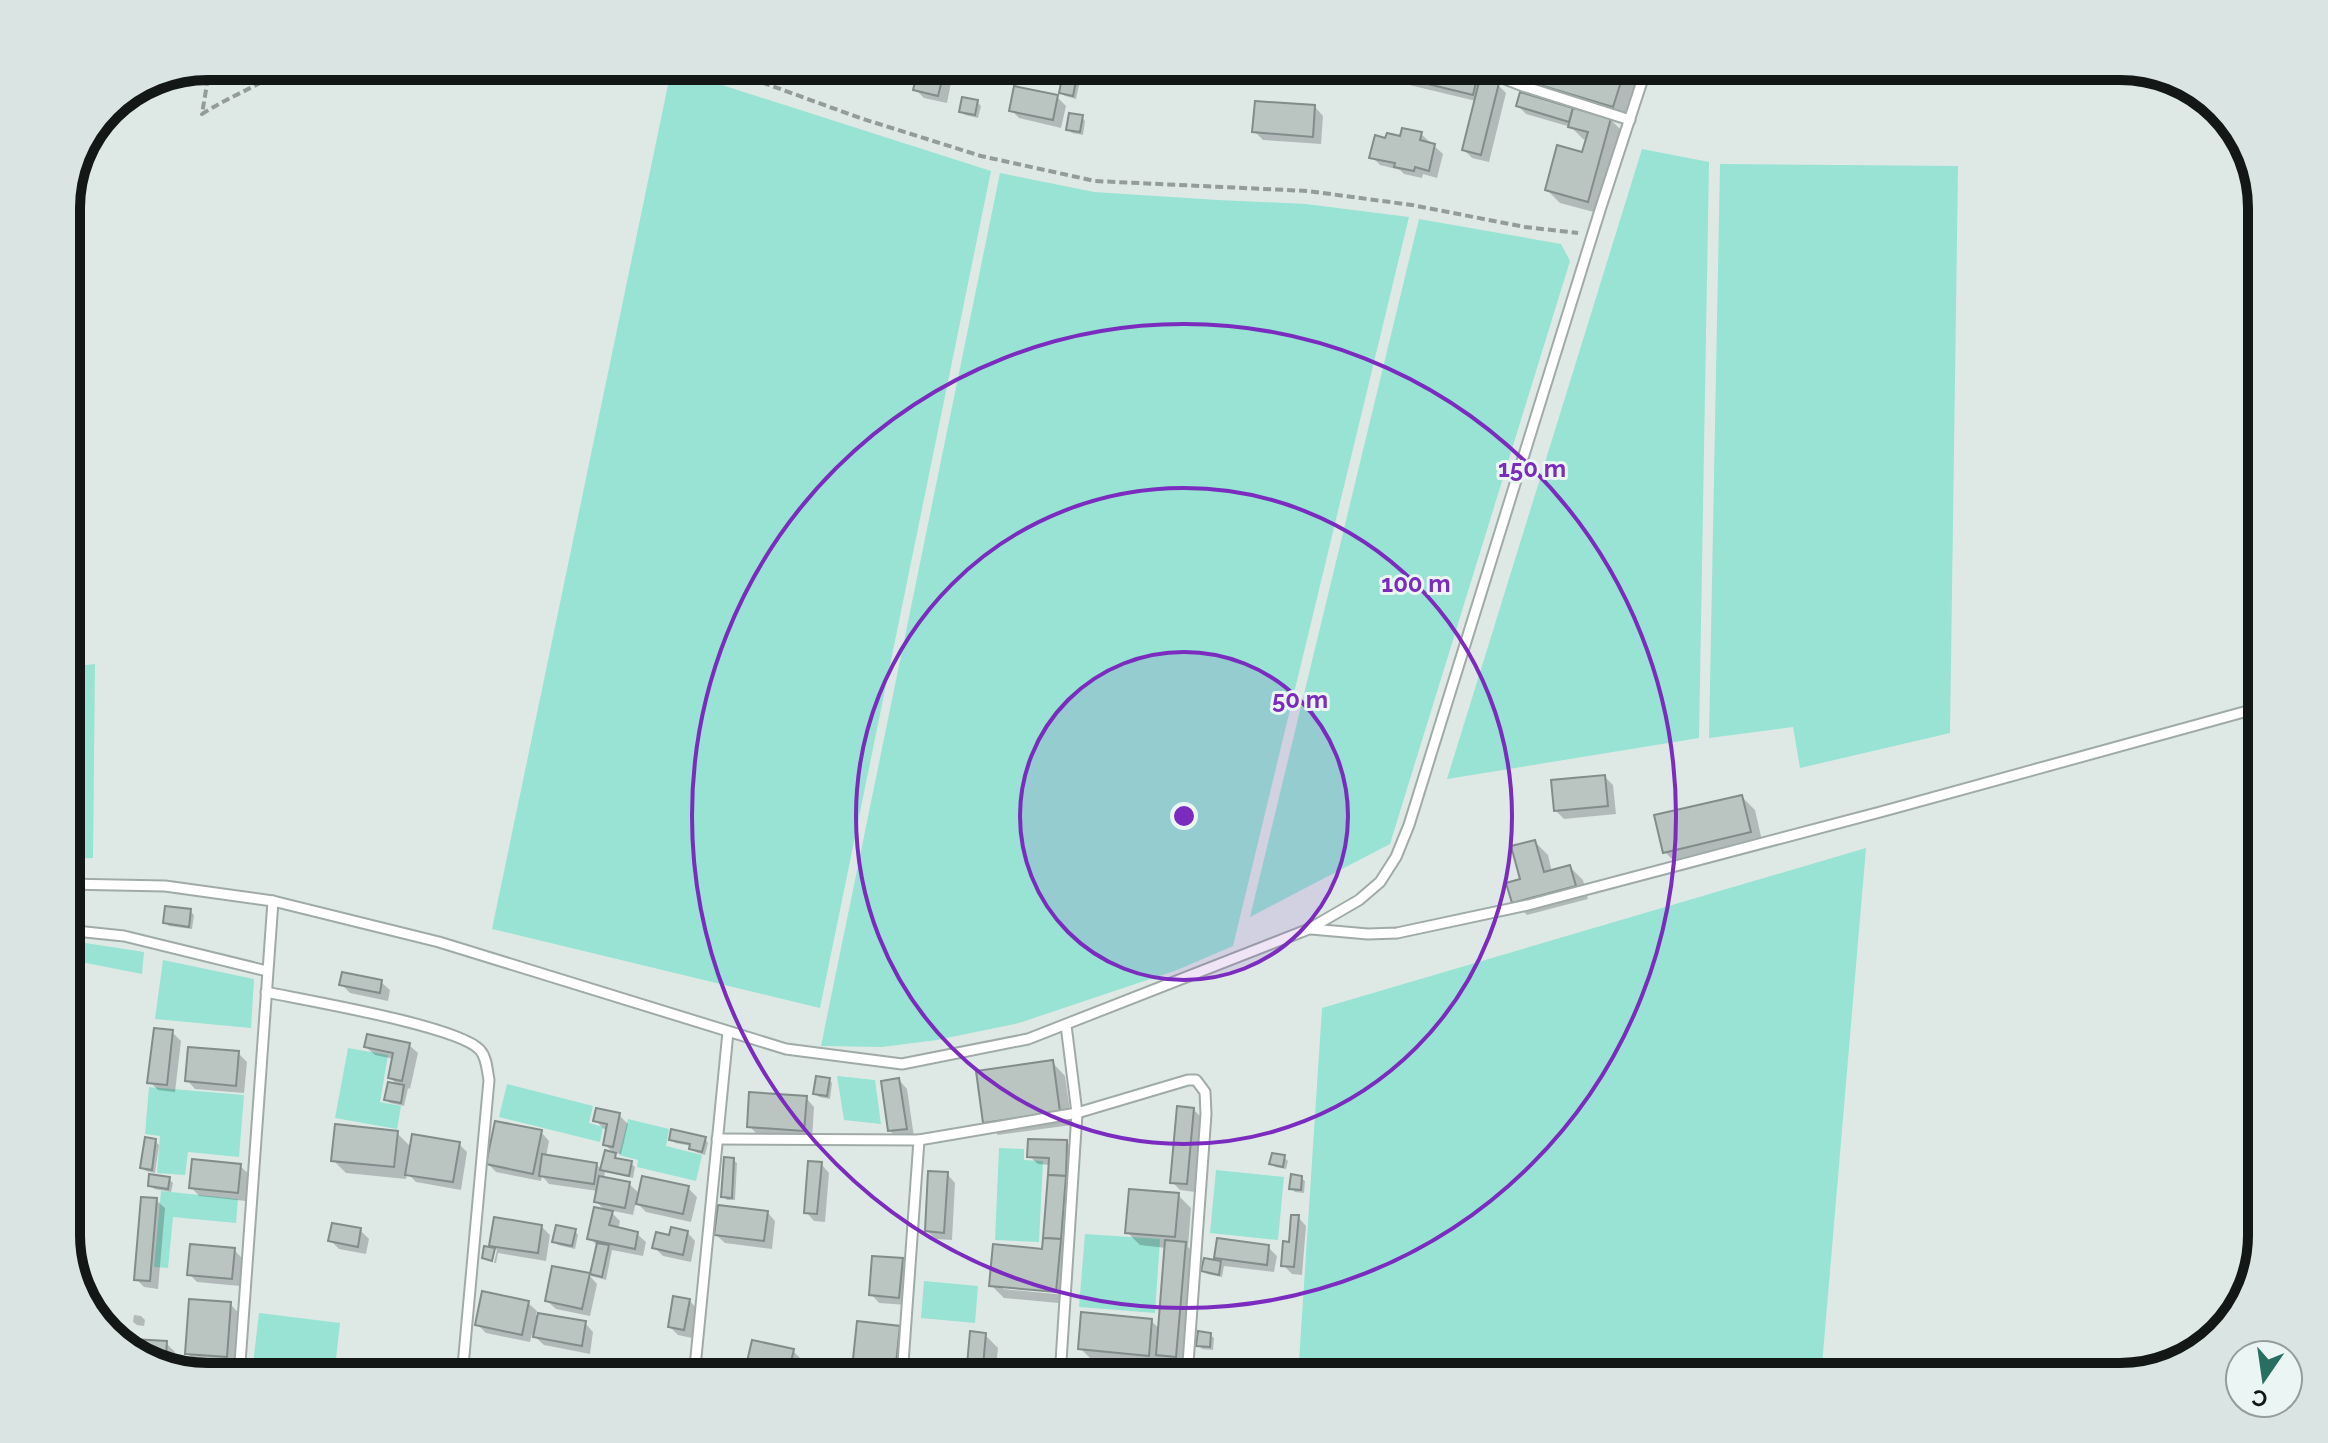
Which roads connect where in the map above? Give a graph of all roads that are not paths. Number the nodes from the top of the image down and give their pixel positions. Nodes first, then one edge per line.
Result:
1 (1507, 80) edge
2 (1643, 80) edge
3 (1630, 120) junction
4 (2248, 711) edge
5 (80, 884) edge
6 (273, 901) junction
7 (1309, 929) junction
8 (80, 931) edge
9 (267, 971) junction
10 (266, 992) junction
11 (1066, 1025) junction
12 (728, 1032) junction
13 (1077, 1113) junction
14 (717, 1139) junction
15 (919, 1140) junction
16 (240, 1363) edge
17 (463, 1363) edge
18 (695, 1363) edge
19 (903, 1363) edge
20 (1061, 1363) edge
21 (1188, 1363) edge

1 - 3 lane
2 - 3 lane
3 - 7 lane
4 - 7 lane
5 - 6 lane
6 - 9 lane
6 - 12 lane
7 - 11 lane
8 - 9 lane
9 - 10 lane
10 - 16 lane
10 - 17 lane
11 - 12 lane
11 - 13 lane
12 - 14 lane
13 - 15 lane
13 - 20 lane
13 - 21 lane
14 - 15 lane
14 - 18 lane
15 - 19 lane

